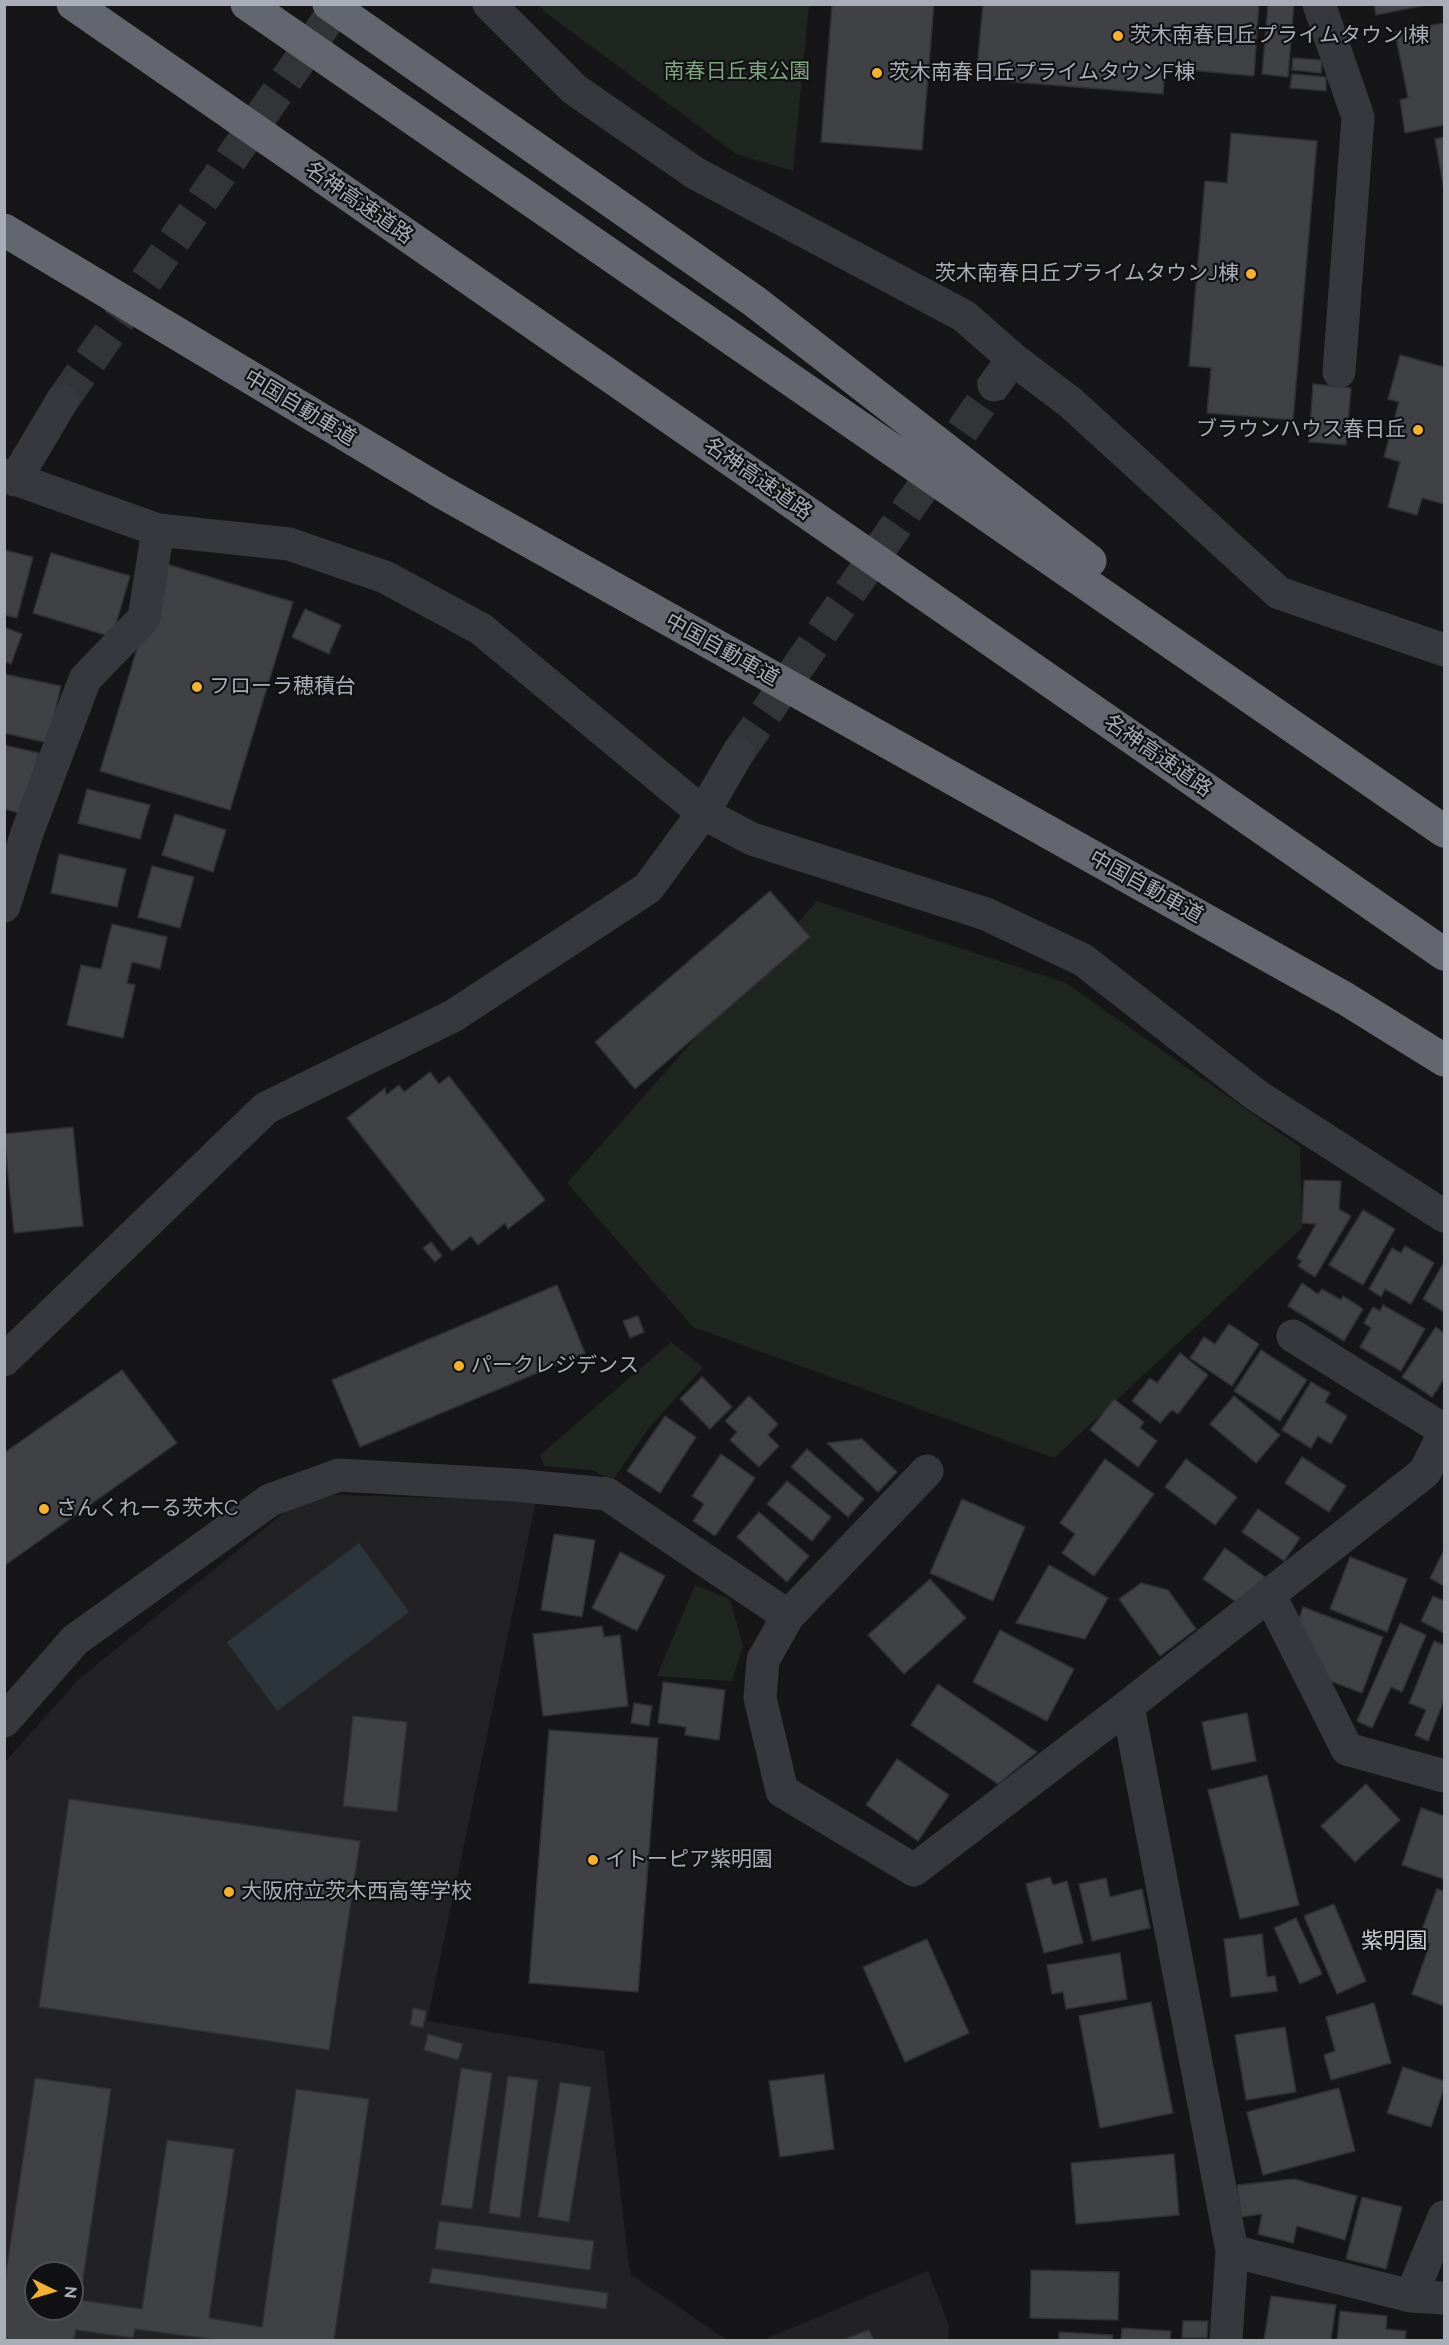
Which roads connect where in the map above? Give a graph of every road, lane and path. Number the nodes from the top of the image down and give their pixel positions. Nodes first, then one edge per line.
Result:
1 (73, 4) edge
2 (247, 4) edge
3 (329, 4) edge
4 (489, 4) edge
5 (1318, 4) edge
6 (4, 231) edge
7 (1013, 359) junction
8 (1339, 372) dead end
9 (994, 385) tunnel mouth
10 (62, 401) tunnel mouth
11 (10, 478) edge
12 (158, 530) junction
13 (1444, 650) edge
14 (738, 753) tunnel mouth
15 (1362, 773) junction
16 (703, 813) junction
17 (16, 830) edge
18 (1444, 831) edge
19 (4, 906) edge
20 (1444, 954) edge
21 (1444, 1060) edge
22 (1444, 1216) edge
23 (1293, 1336) dead end
24 (4, 1360) edge
25 (1444, 1432) edge
26 (927, 1471) dead end
27 (1269, 1594) junction
28 (788, 1616) junction
29 (1128, 1706) junction
30 (4, 1721) edge
31 (1444, 1776) edge
32 (1444, 2217) edge
33 (1232, 2251) junction
34 (1411, 2296) junction
35 (1444, 2298) edge
36 (1226, 2340) edge

1 - 20 highway, 名神高速道路
2 - 15 highway
3 - 15 highway
4 - 7 street
5 - 8 street
6 - 21 highway, 中国自動車道
7 - 9 street
7 - 13 street
10 - 11 street
11 - 12 street
12 - 16 street
12 - 17 street
14 - 16 street
15 - 18 highway
16 - 22 street
16 - 24 street
17 - 19 street
23 - 25 street
25 - 27 street
26 - 28 street
27 - 29 street
27 - 31 street
28 - 29 street
28 - 30 street
29 - 33 street
32 - 34 street
33 - 34 street
33 - 36 street
34 - 35 street

